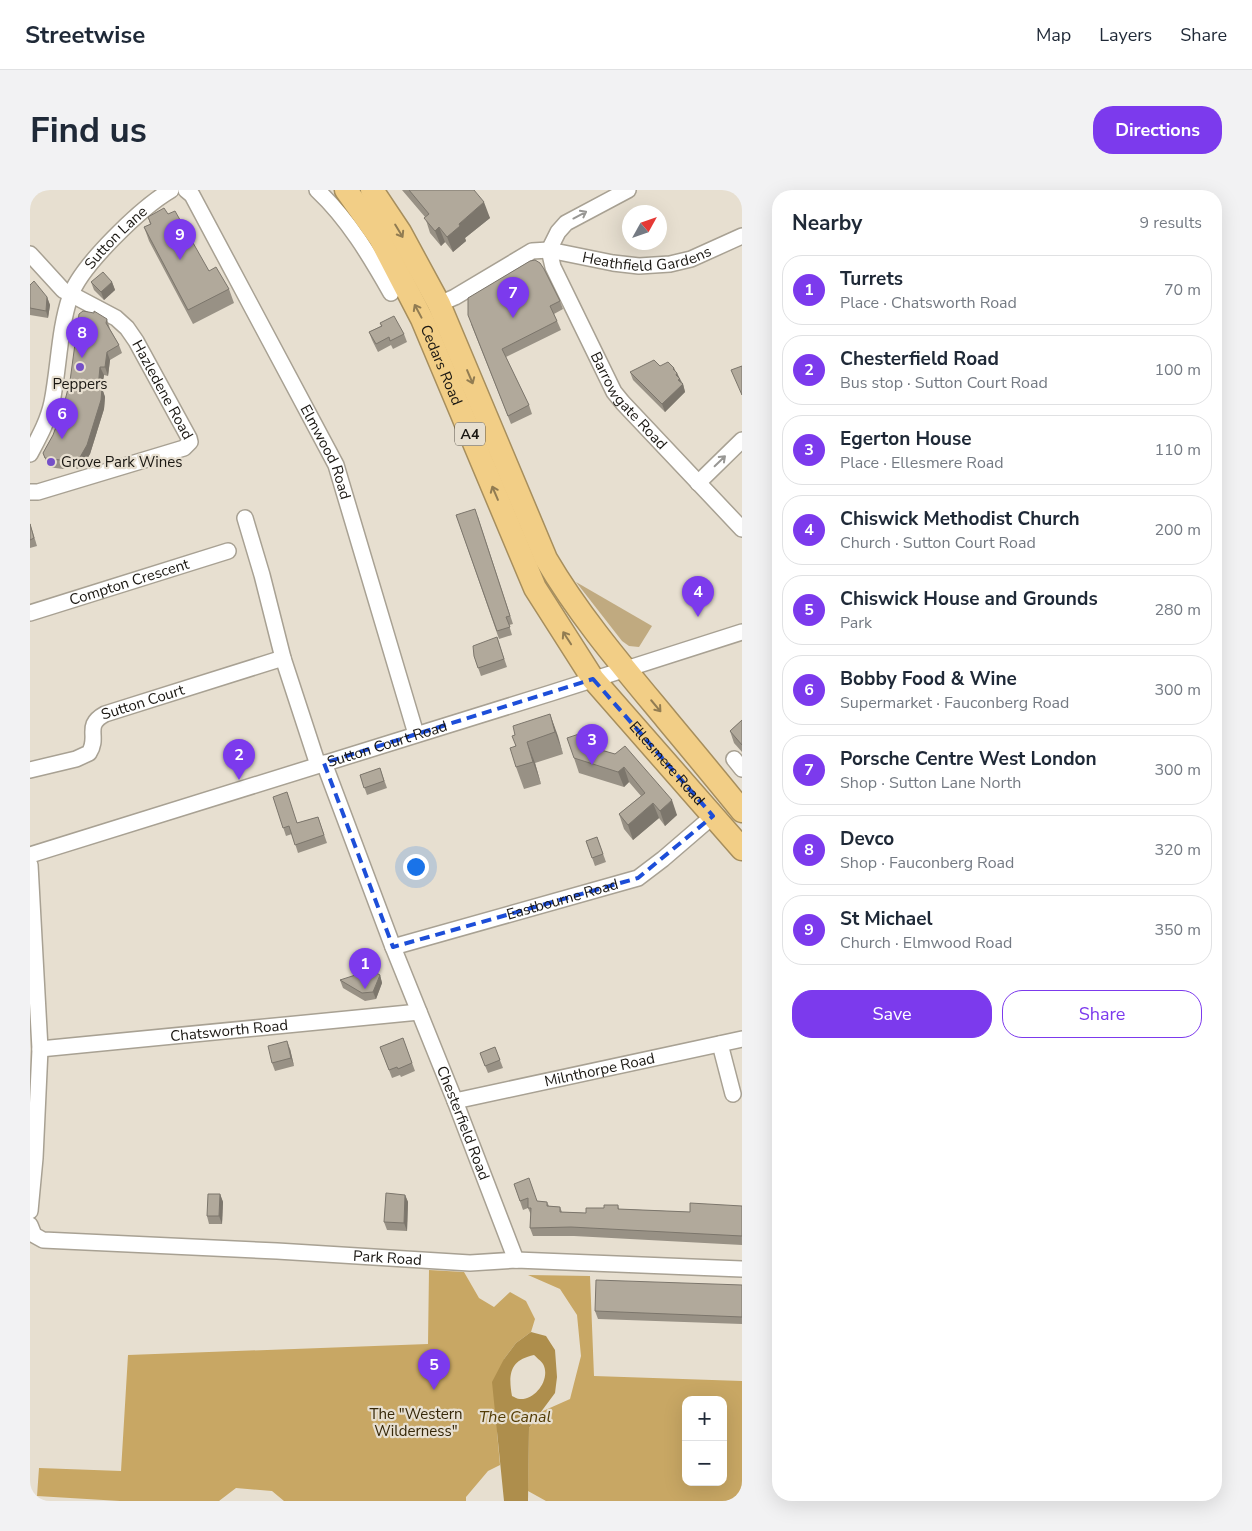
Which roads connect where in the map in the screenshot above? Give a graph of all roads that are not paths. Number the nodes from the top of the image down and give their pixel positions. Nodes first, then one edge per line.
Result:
1 (171, 190) edge
2 (186, 190) edge
3 (317, 190) edge
4 (346, 190) edge
5 (372, 190) edge
6 (628, 190) edge
7 (742, 236) edge
8 (549, 250) junction
9 (30, 254) edge
10 (391, 293) dead end
11 (70, 295) junction
12 (439, 304) junction
13 (742, 440) edge
14 (30, 454) edge
15 (698, 483) junction
16 (30, 492) edge
17 (244, 518) dead end
18 (742, 529) edge
19 (228, 551) dead end
20 (30, 613) edge
21 (742, 632) edge
22 (284, 658) junction
23 (624, 669) junction
24 (593, 679) junction
25 (416, 734) junction
26 (321, 764) junction
27 (30, 770) edge
28 (742, 811) edge
29 (713, 816) junction
30 (742, 849) edge
31 (30, 855) edge
32 (30, 865) edge
33 (393, 947) junction
34 (419, 1012) junction
35 (742, 1039) edge
36 (720, 1044) junction
37 (40, 1048) junction
38 (733, 1094) dead end
39 (455, 1101) junction
40 (30, 1212) edge
41 (32, 1230) edge
42 (516, 1260) junction
43 (742, 1269) edge

1 - 11 street, Sutton Lane
2 - 25 street, Elmwood Road
3 - 10 street
24 -> 4 highway, Cedars Road / A4
5 -> 12 highway, Cedars Road / A4
8 -> 6 street
7 - 8 street, Heathfield Gardens
8 - 12 street
8 - 15 street, Barrowgate Road
9 - 11 street
11 - 14 street
11 - 16 street, Hazledene Road
12 -> 23 highway, Cedars Road / A4
15 -> 13 street
15 - 18 street, Barrowgate Road
17 - 22 street, Chesterfield Road
19 - 20 street, Compton Crescent
21 - 23 street, Sutton Court Road
22 - 26 street, Chesterfield Road
22 - 27 street, Sutton Court
23 - 24 street, Sutton Court Road
23 -> 28 highway, Ellesmere Road / A4
24 - 25 street, Sutton Court Road
24 - 29 highway, Ellesmere Road / A4
25 - 26 street, Sutton Court Road
26 - 31 street, Sutton Court Road
26 - 33 street, Chesterfield Road
29 - 30 highway, Ellesmere Road / A4
29 - 33 street, Eastbourne Road
32 - 37 street
33 - 34 street, Chesterfield Road
34 - 37 street, Chatsworth Road
34 - 39 street, Chesterfield Road
35 - 36 street, Milnthorpe Road
36 - 38 street
36 - 39 street, Milnthorpe Road
37 - 40 street
39 - 42 street, Chesterfield Road
41 - 42 street, Park Road
42 - 43 street, Park Road

